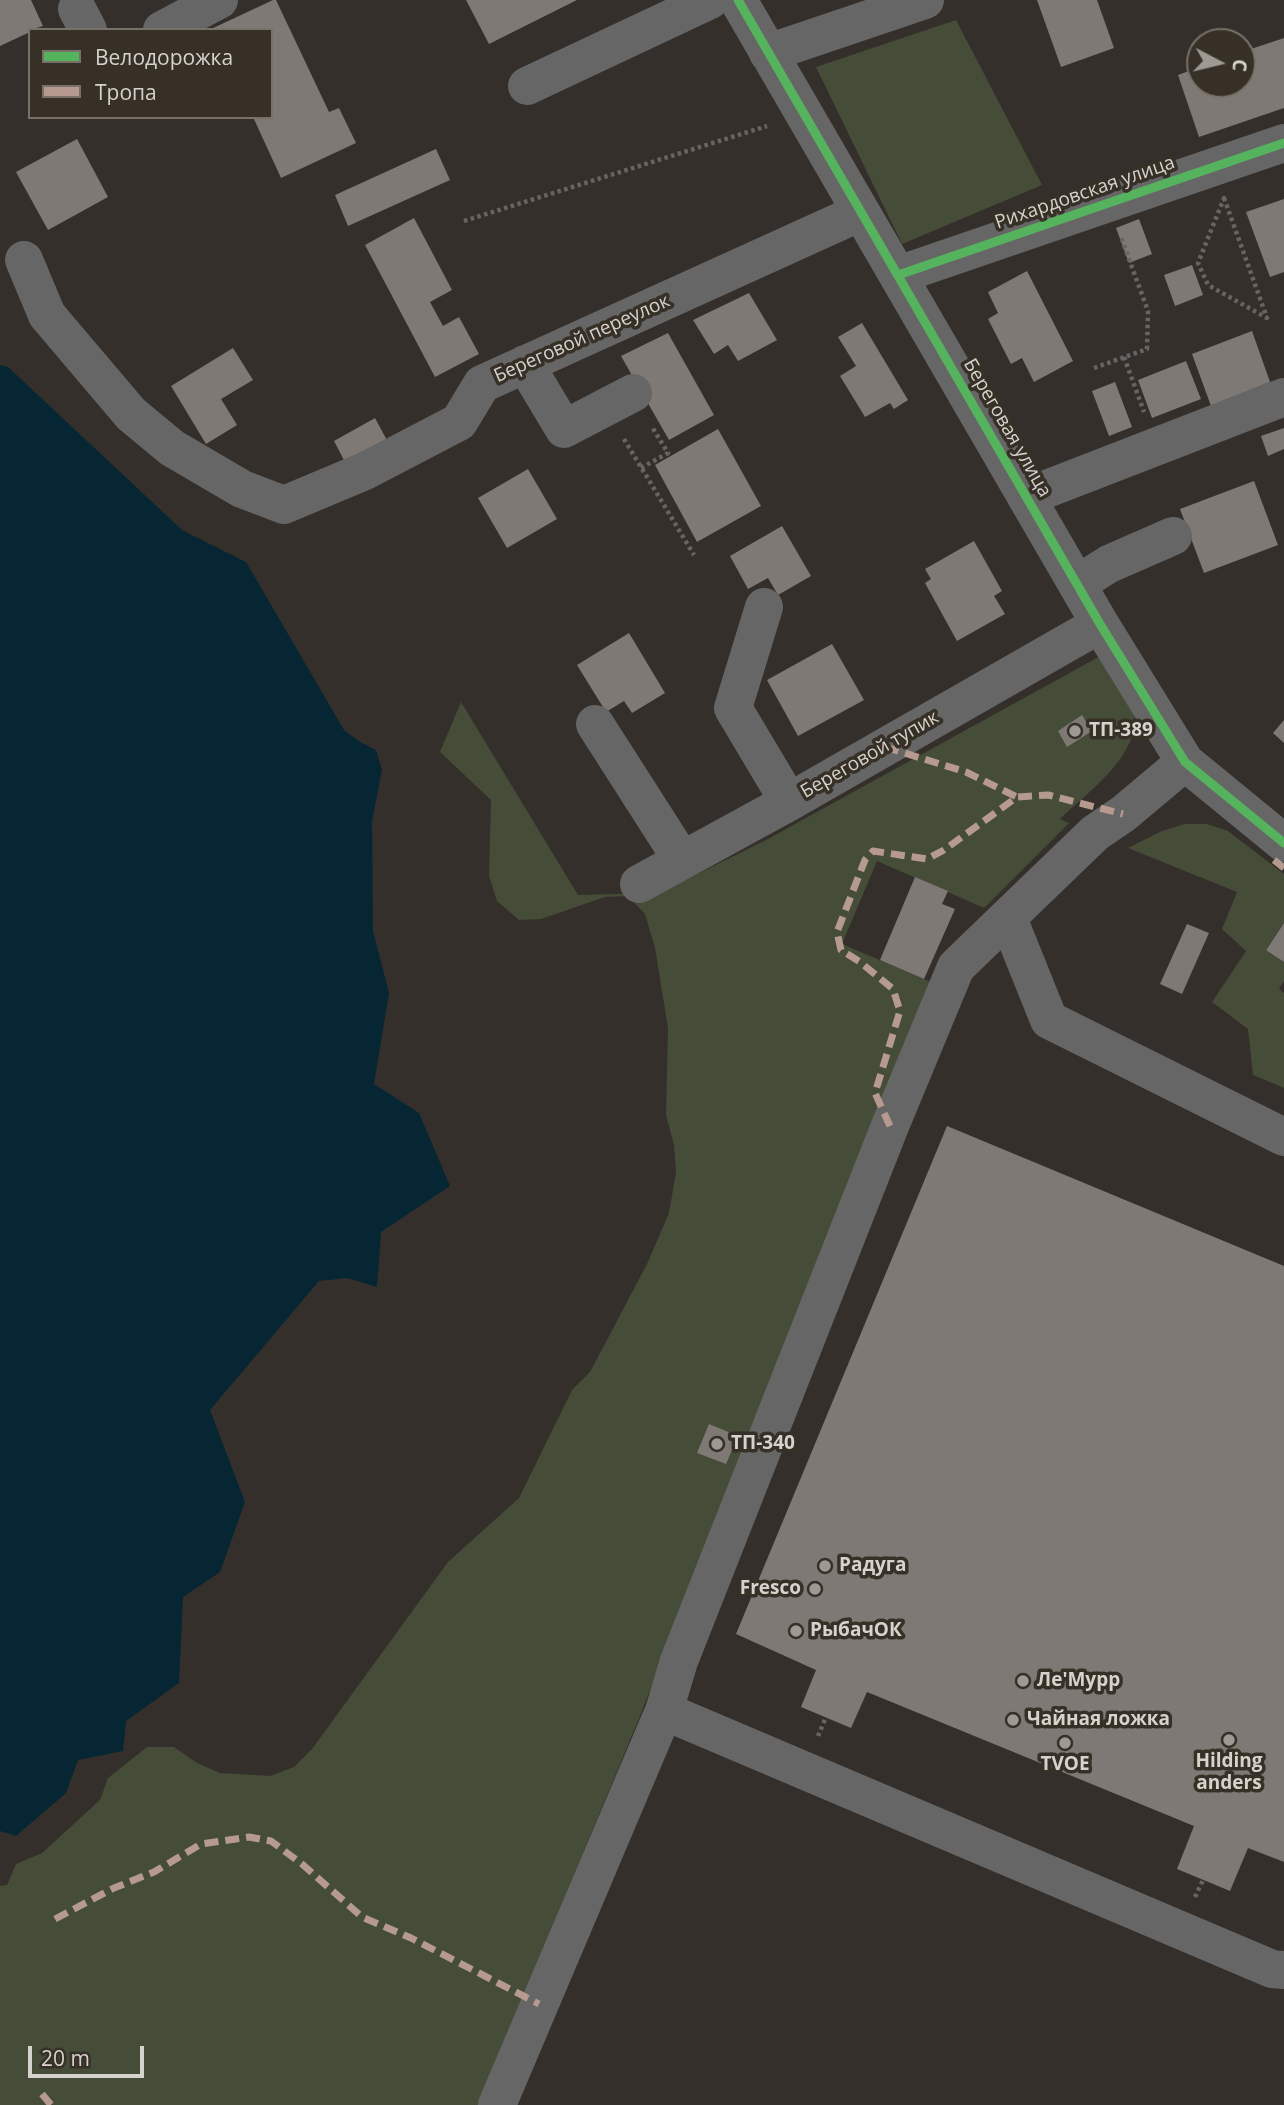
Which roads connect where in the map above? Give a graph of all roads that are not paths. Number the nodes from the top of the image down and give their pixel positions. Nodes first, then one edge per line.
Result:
1 (219, 0) edge
2 (709, 0) edge
3 (738, 0) edge
4 (925, 0) edge
5 (166, 28) edge
6 (768, 53) junction
7 (527, 86) dead end
8 (1284, 143) edge
9 (861, 212) junction
10 (24, 260) dead end
11 (898, 275) junction
12 (525, 364) junction
13 (1284, 397) edge
14 (620, 400) road end
15 (1026, 497) junction
16 (1173, 536) dead end
17 (1077, 584) junction
18 (764, 607) dead end
19 (1100, 624) junction
20 (595, 724) dead end
21 (1185, 762) junction
22 (789, 802) junction
23 (1284, 843) edge
24 (682, 860) junction
25 (639, 884) dead end
26 (1008, 918) junction
27 (1284, 1136) edge
28 (664, 1711) junction
29 (1284, 1970) edge
30 (497, 2105) edge

1 - 5 street
2 - 7 street
3 - 6 street, Береговая улица
4 - 6 street
6 - 9 street, Береговая улица
8 - 11 street, Рихардовская улица
9 - 11 street, Береговая улица
9 - 12 street, Береговой переулок
10 - 12 street, Береговой переулок
11 - 15 street, Береговая улица
12 - 14 street
13 - 15 street
15 - 17 street, Береговая улица
16 - 17 street
17 - 19 street, Береговая улица
18 - 22 street
19 - 21 street, Береговая улица
19 - 22 street, Береговой тупик
20 - 24 street
21 - 23 street, Береговая улица
21 - 26 street
22 - 24 street, Береговой тупик
24 - 25 street, Береговой тупик
26 - 27 street
26 - 28 street
28 - 29 street
28 - 30 street

